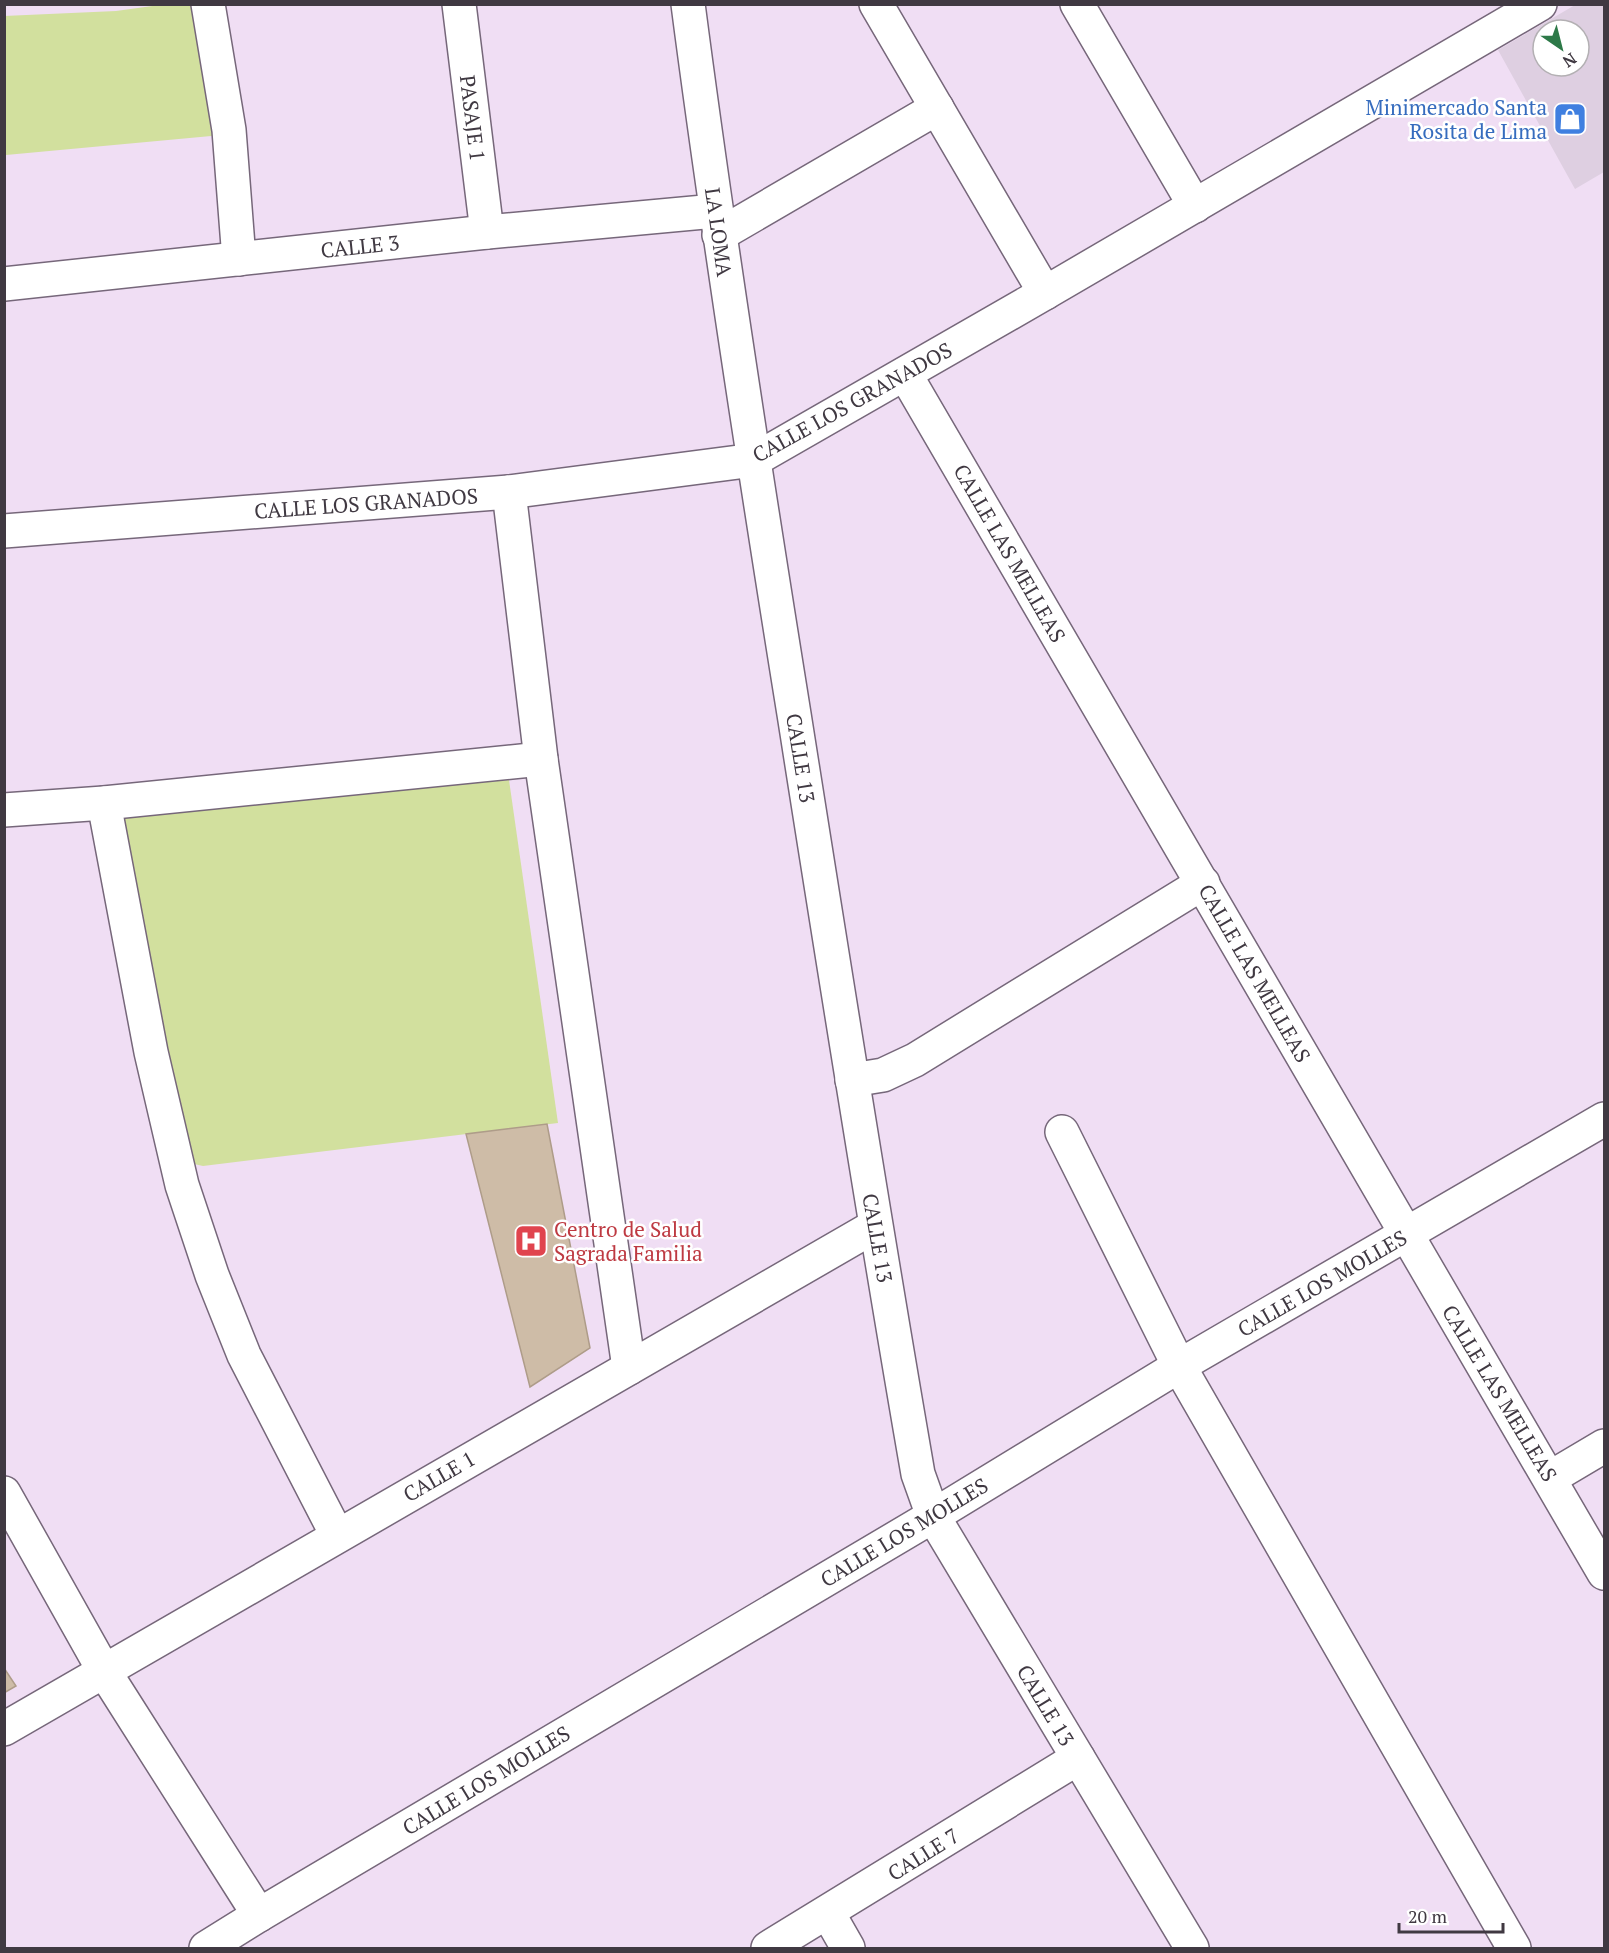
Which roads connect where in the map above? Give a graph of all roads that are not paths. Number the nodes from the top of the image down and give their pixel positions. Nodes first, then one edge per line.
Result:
1 (208, 4) edge
2 (459, 4) edge
3 (688, 4) edge
4 (876, 4) edge
5 (1077, 4) edge
6 (1540, 4) edge
7 (937, 108) junction
8 (1195, 206) junction
9 (717, 223) junction
10 (487, 232) junction
11 (239, 259) junction
12 (4, 284) edge
13 (1045, 293) junction
14 (905, 374) junction
15 (754, 460) junction
16 (509, 492) junction
17 (4, 531) edge
18 (542, 759) junction
19 (104, 803) junction
20 (4, 810) edge
21 (1203, 883) junction
22 (852, 1080) junction
23 (1605, 1119) edge
24 (1062, 1132) dead end
25 (875, 1226) junction
26 (1406, 1234) junction
27 (1179, 1366) junction
28 (629, 1368) junction
29 (1605, 1446) edge
30 (1550, 1478) junction
31 (4, 1493) edge
32 (933, 1516) junction
33 (337, 1535) junction
34 (1605, 1573) edge
35 (104, 1671) junction
36 (4, 1729) edge
37 (1078, 1758) junction
38 (828, 1913) junction
39 (259, 1915) junction
40 (206, 1948) edge
41 (768, 1948) edge
42 (848, 1948) edge
43 (1192, 1948) edge
44 (1514, 1948) edge

1 - 11 street
2 - 10 street, PASAJE 1
3 - 9 street, LA LOMA
4 - 7 street
5 - 8 street
6 - 8 street, CALLE LOS GRANADOS
7 - 9 street
7 - 13 street
8 - 13 street, CALLE LOS GRANADOS
9 - 10 street, CALLE 3
9 - 15 street, LA LOMA
10 - 11 street, CALLE 3
11 - 12 street, CALLE 3
13 - 14 street, CALLE LOS GRANADOS
14 - 15 street, CALLE LOS GRANADOS
14 - 21 street, CALLE LAS MELLEAS
15 - 16 street, CALLE LOS GRANADOS
15 - 22 street, CALLE 13
16 - 17 street, CALLE LOS GRANADOS
16 - 18 street
18 - 19 street
18 - 28 street
19 - 20 street
19 - 33 street
21 - 22 street
21 - 26 street, CALLE LAS MELLEAS
22 - 25 street, CALLE 13
23 - 26 street, CALLE LOS MOLLES
24 - 27 street
25 - 28 street, CALLE 1
25 - 32 street, CALLE 13
26 - 27 street, CALLE LOS MOLLES
26 - 30 street, CALLE LAS MELLEAS
27 - 32 street, CALLE LOS MOLLES
27 - 44 street
28 - 33 street, CALLE 1
29 - 30 street
30 - 34 street, CALLE LAS MELLEAS
31 - 35 street
32 - 37 street, CALLE 13
32 - 39 street, CALLE LOS MOLLES
33 - 35 street, CALLE 1
35 - 36 street, CALLE 1
35 - 39 street
37 - 38 street, CALLE 7
37 - 43 street, CALLE 13
38 - 41 street, CALLE 7
38 - 42 street
39 - 40 street, CALLE LOS MOLLES

